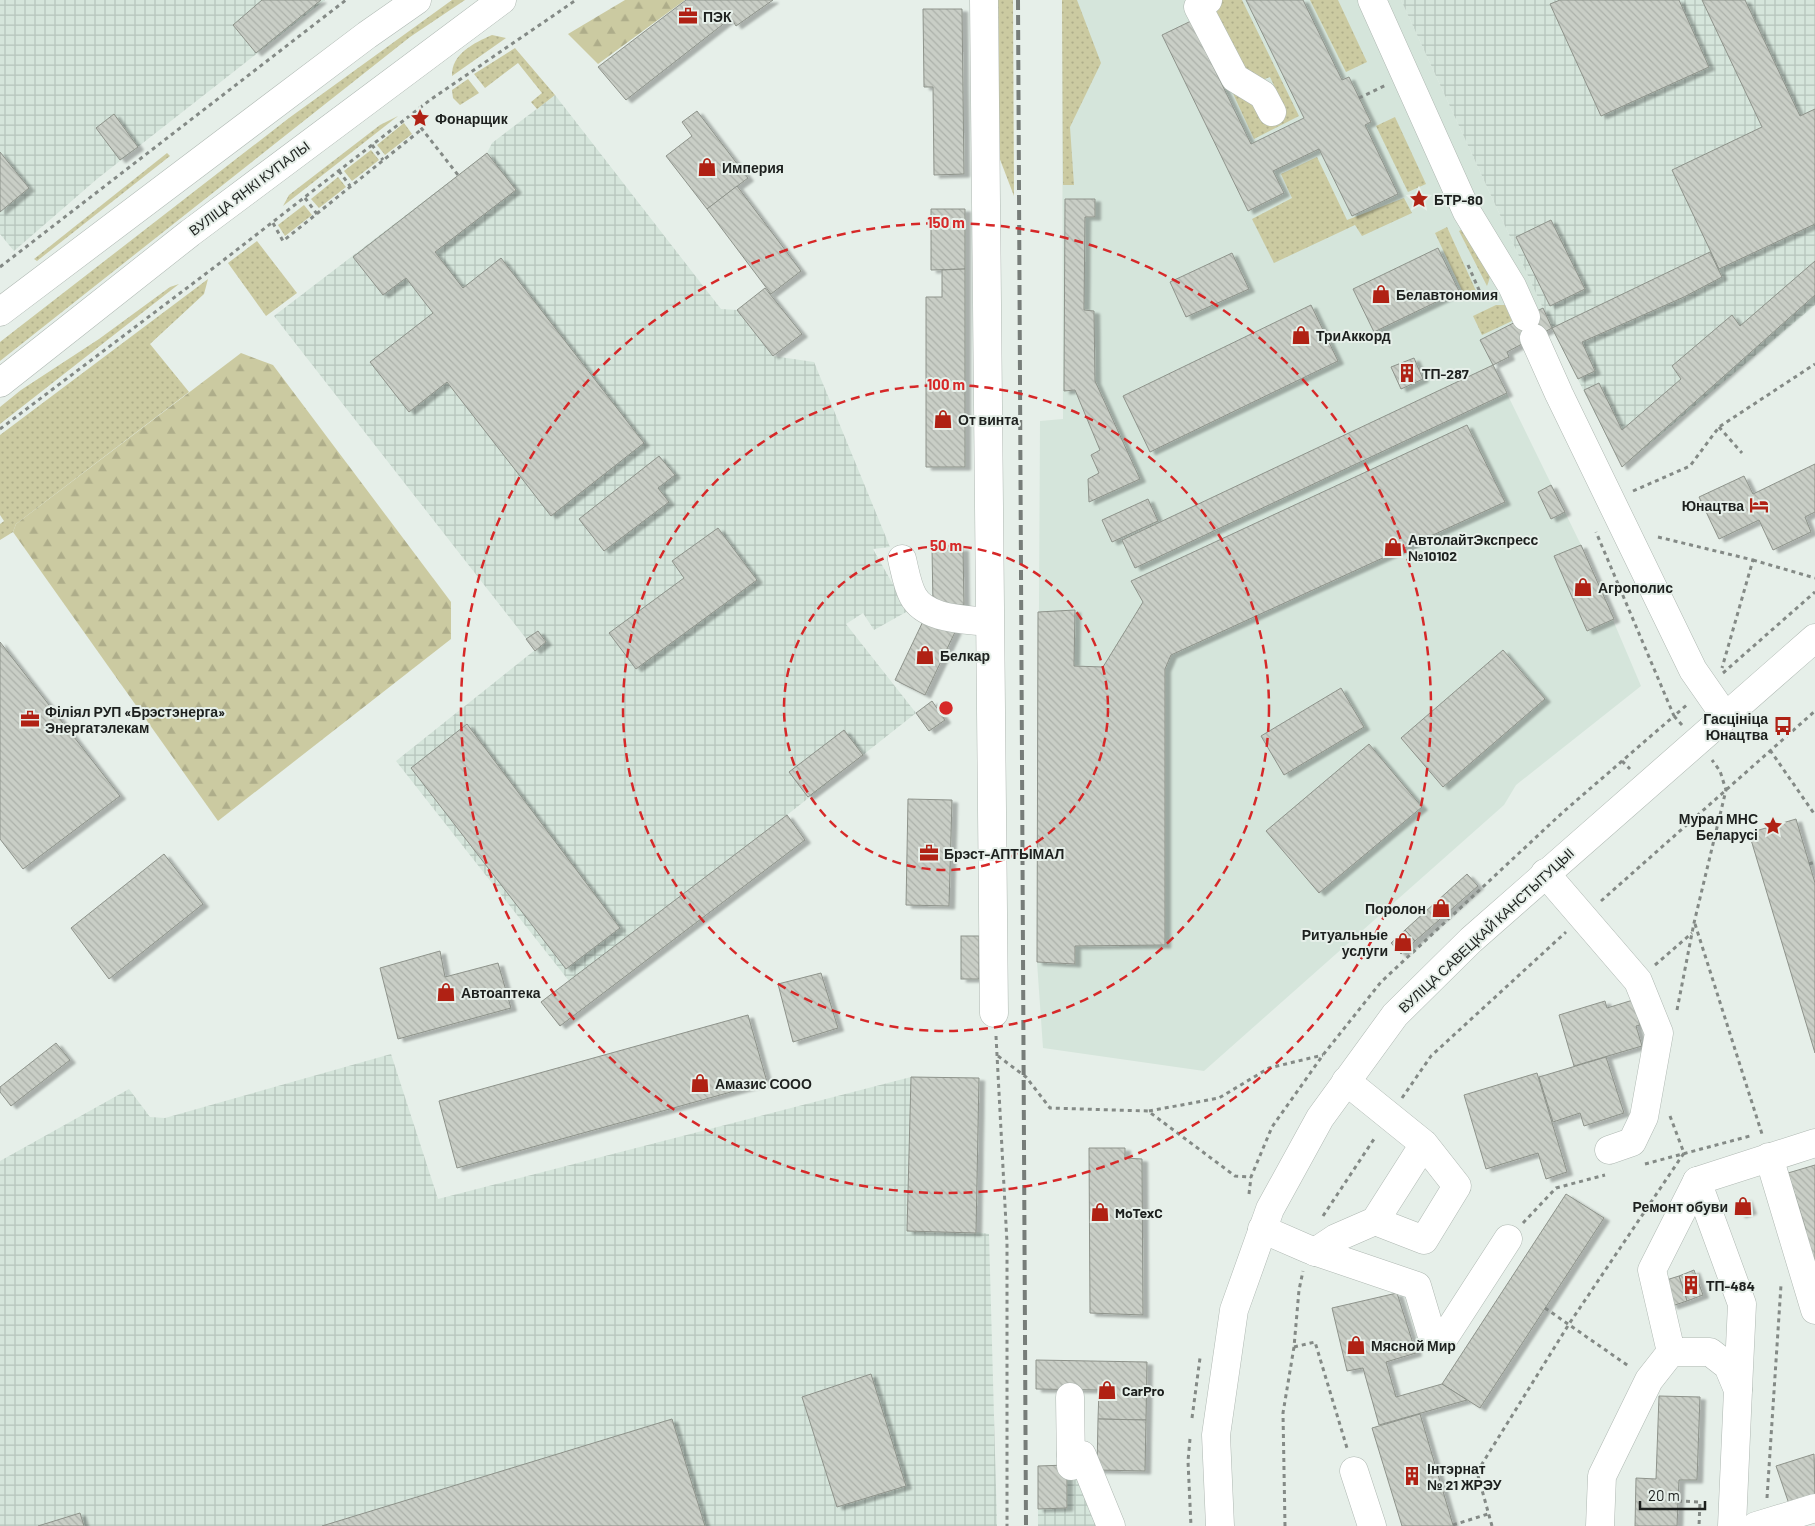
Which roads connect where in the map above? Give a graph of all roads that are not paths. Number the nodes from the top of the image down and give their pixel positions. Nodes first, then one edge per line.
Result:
1 (417, 0) edge
2 (502, 0) edge
3 (984, 0) edge
4 (1208, 0) edge
5 (1372, 0) edge
6 (1272, 112) dead end
7 (0, 312) edge
8 (0, 383) edge
9 (902, 559) dead end
10 (988, 622) junction
11 (1815, 638) edge
12 (1725, 716) junction
13 (1545, 873) junction
14 (994, 1013) road end
15 (1346, 1081) junction
16 (1815, 1143) edge
17 (1424, 1144) junction
18 (1771, 1156) junction
19 (1610, 1162) road end
20 (1697, 1181) junction
21 (1376, 1221) junction
22 (1262, 1229) junction
23 (1508, 1239) road end
24 (1312, 1251) junction
25 (1815, 1310) edge
26 (1672, 1352) junction
27 (1738, 1390) junction
28 (1070, 1397) dead end
29 (1354, 1472) road end
30 (1815, 1508) edge
31 (1760, 1525) edge
32 (1111, 1526) edge
33 (1220, 1526) edge
34 (1372, 1526) edge
35 (1600, 1526) edge
36 (1732, 1526) edge

1 - 7 main road
2 - 8 main road, ВУЛІЦА ЯНКІ КУПАЛЫ
3 - 10 main road
4 - 6 main road
5 - 12 main road
9 - 10 main road
10 - 14 main road
11 - 12 main road, ВУЛІЦА САВЕЦКАЙ КАНСТЫТУЦЫІ
12 - 13 main road, ВУЛІЦА САВЕЦКАЙ КАНСТЫТУЦЫІ
13 - 15 main road, ВУЛІЦА САВЕЦКАЙ КАНСТЫТУЦЫІ
13 - 19 main road
15 - 17 main road
15 - 22 main road, ВУЛІЦА САВЕЦКАЙ КАНСТЫТУЦЫІ
16 - 18 main road
17 - 21 main road
17 - 21 main road
18 - 20 main road
18 - 25 main road
20 - 26 main road
20 - 27 main road
21 - 24 main road
22 - 24 main road
22 - 33 main road, ВУЛІЦА САВЕЦКАЙ КАНСТЫТУЦЫІ
23 - 24 main road
26 - 27 main road
26 - 35 main road
27 - 36 main road
28 - 32 main road
29 - 34 main road
30 - 31 main road

